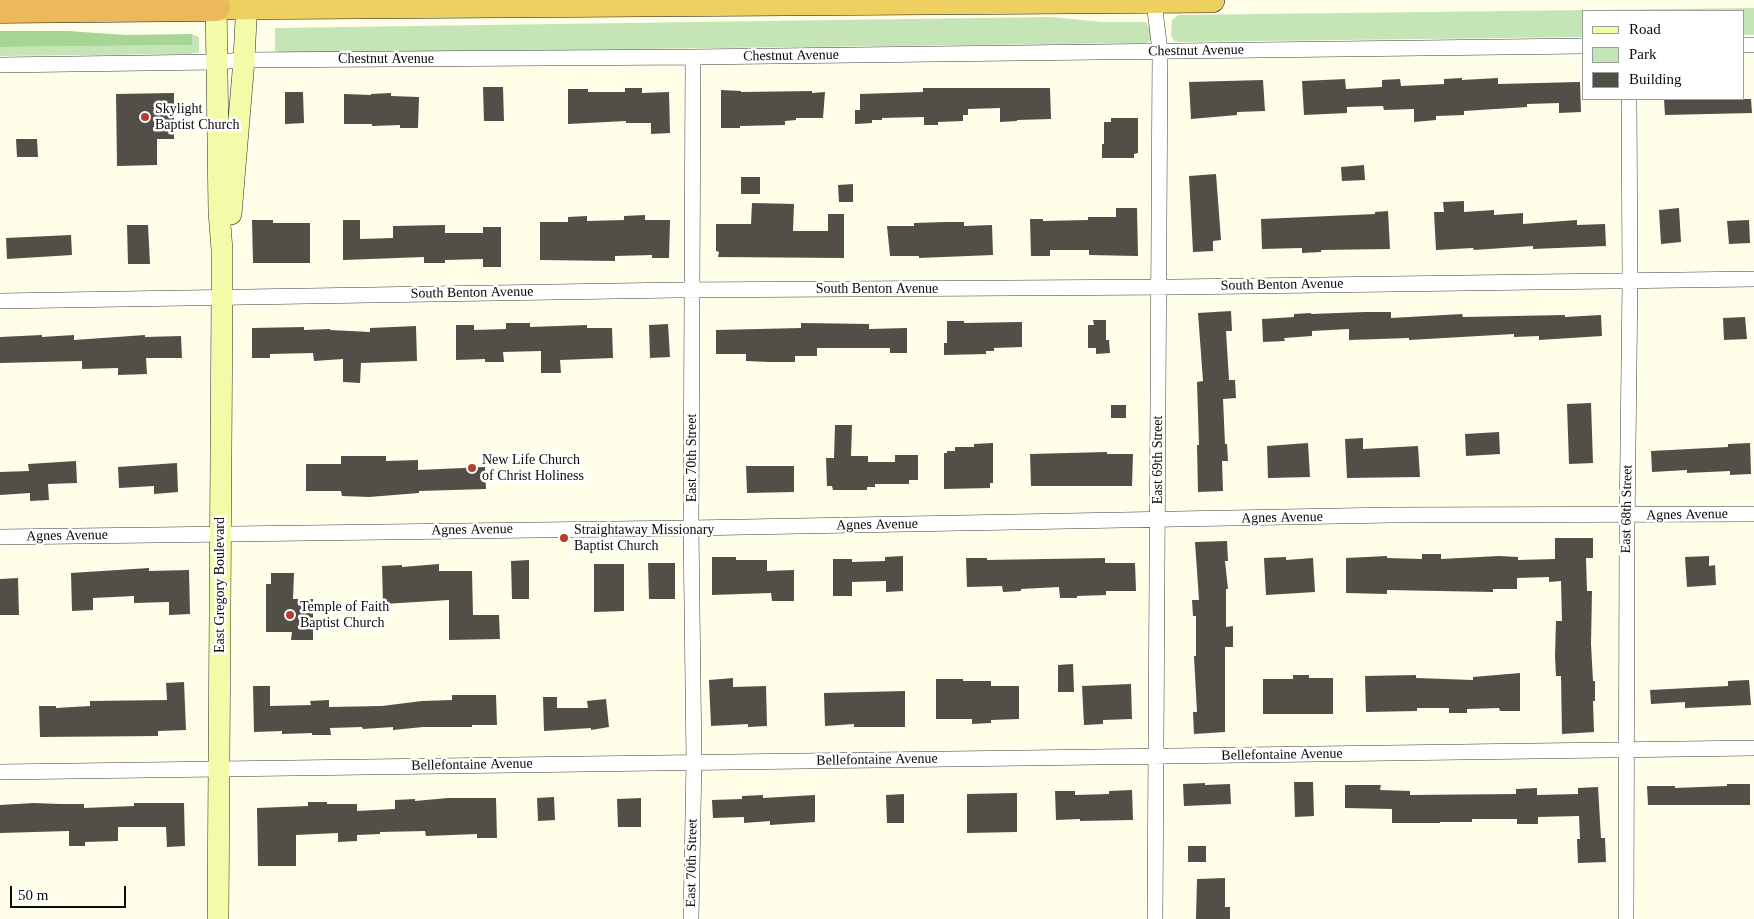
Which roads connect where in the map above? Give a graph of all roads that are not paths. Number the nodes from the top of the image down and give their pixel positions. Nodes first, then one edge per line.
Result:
1 (1212, 0) edge
2 (1154, 2) junction
3 (247, 3) edge
4 (216, 4) edge
5 (0, 9) edge
6 (1582, 46) edge
7 (1160, 51) junction
8 (693, 57) junction
9 (244, 60) junction
10 (216, 62) junction
11 (0, 65) edge
12 (1629, 100) edge
13 (222, 250) junction
14 (1754, 279) edge
15 (1630, 281) junction
16 (1158, 287) junction
17 (692, 290) junction
18 (222, 297) junction
19 (0, 301) edge
20 (1754, 514) edge
21 (1627, 516) junction
22 (1158, 521) junction
23 (691, 528) junction
24 (221, 533) junction
25 (0, 537) edge
26 (1754, 748) edge
27 (1625, 750) junction
28 (1156, 757) junction
29 (694, 762) junction
30 (219, 769) junction
31 (0, 772) edge
32 (218, 919) edge
33 (691, 919) edge
34 (1155, 919) edge
35 (1626, 919) edge

1 - 2 highway
2 - 3 highway
2 - 7 street, East 69th Street
3 - 4 highway
3 - 9 main road, East Gregory Boulevard
4 - 5 highway
4 - 10 main road, East Gregory Boulevard
6 - 7 street, Chestnut Avenue
7 - 8 street, Chestnut Avenue
7 - 16 street, East 69th Street
8 - 9 street, Chestnut Avenue
8 - 17 street, East 70th Street
9 - 10 street, Chestnut Avenue
9 - 13 main road, East Gregory Boulevard
10 - 11 street, Chestnut Avenue
10 - 13 main road, East Gregory Boulevard
12 - 15 street, East 68th Street
13 - 18 main road, East Gregory Boulevard
14 - 15 street, South Benton Avenue
15 - 16 street, South Benton Avenue
15 - 21 street, East 68th Street
16 - 17 street, South Benton Avenue
16 - 22 street, East 69th Street
17 - 18 street, South Benton Avenue
17 - 23 street, East 70th Street
18 - 19 street, South Benton Avenue
18 - 24 main road, East Gregory Boulevard
20 - 21 street, Agnes Avenue
21 - 22 street, Agnes Avenue
21 - 27 street, East 68th Street
22 - 23 street, Agnes Avenue
22 - 28 street, East 69th Street
23 - 24 street, Agnes Avenue
23 - 29 street, East 70th Street
24 - 25 street, Agnes Avenue
24 - 30 main road, East Gregory Boulevard
26 - 27 street, Bellefontaine Avenue
27 - 28 street, Bellefontaine Avenue
27 - 35 street, East 68th Street
28 - 29 street, Bellefontaine Avenue
28 - 34 street, East 69th Street
29 - 30 street, Bellefontaine Avenue
29 - 33 street, East 70th Street
30 - 31 street, Bellefontaine Avenue
30 - 32 main road, East Gregory Boulevard

